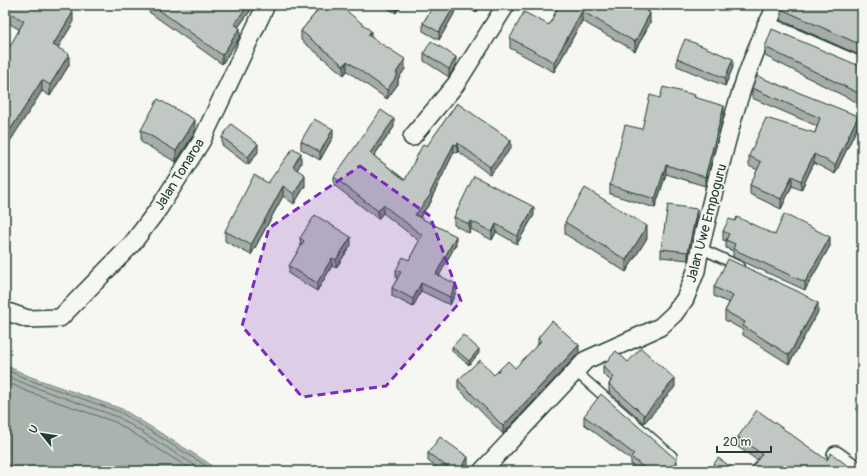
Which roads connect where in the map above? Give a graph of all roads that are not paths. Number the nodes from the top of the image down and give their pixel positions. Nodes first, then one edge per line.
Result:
1 (506, 5) edge
2 (777, 5) edge
3 (266, 6) edge
4 (766, 25) junction
5 (862, 67) edge
6 (412, 137) dead end
7 (700, 248) junction
8 (749, 271) edge
9 (5, 311) edge
10 (575, 371) junction
11 (836, 455) edge
12 (672, 456) edge
13 (482, 471) edge
14 (858, 471) edge

1 - 6 street
2 - 4 street, Jalan Uwe Empoguru
3 - 9 street, Jalan Tonaroa
4 - 5 street
4 - 7 street, Jalan Uwe Empoguru
7 - 8 lane
7 - 10 street, Jalan Uwe Empoguru
10 - 12 lane
10 - 13 street, Jalan Uwe Empoguru
11 - 14 street

